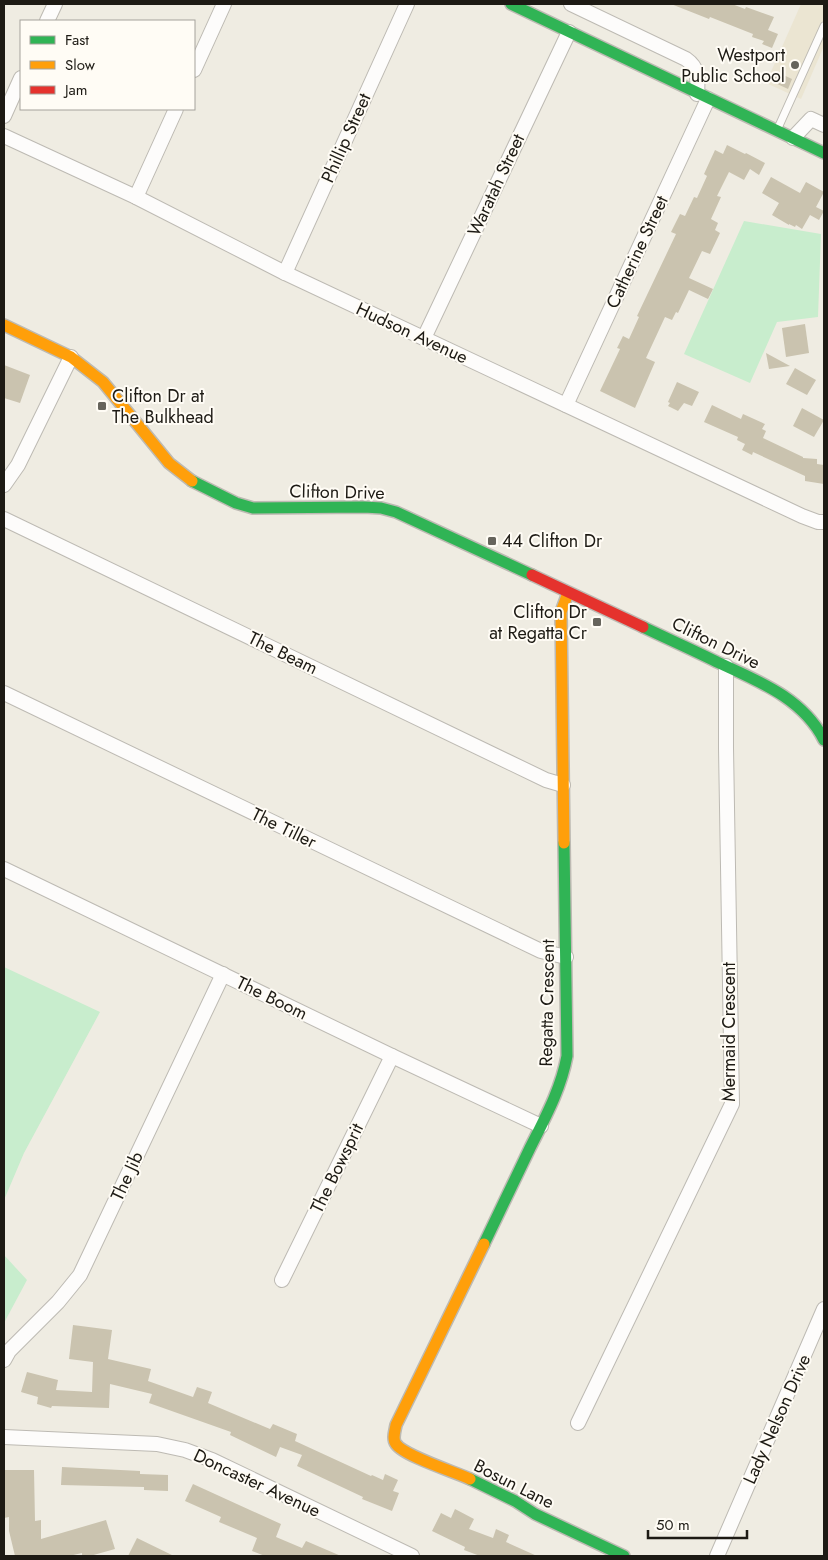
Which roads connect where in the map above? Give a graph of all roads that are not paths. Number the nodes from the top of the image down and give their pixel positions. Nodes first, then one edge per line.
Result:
1 (55, 4) edge
2 (224, 4) edge
3 (408, 4) edge
4 (511, 4) edge
5 (571, 4) edge
6 (47, 20) edge
7 (824, 26) edge
8 (569, 32) junction
9 (195, 68) edge
10 (20, 80) edge
11 (703, 96) junction
12 (176, 110) edge
13 (4, 116) edge
14 (824, 125) edge
15 (777, 131) junction
16 (4, 136) edge
17 (793, 138) junction
18 (824, 154) edge
19 (136, 197) junction
20 (285, 273) junction
21 (4, 325) edge
22 (424, 338) junction
23 (71, 357) junction
24 (566, 405) junction
25 (4, 485) edge
26 (4, 518) edge
27 (824, 522) edge
28 (568, 593) junction
29 (726, 666) junction
30 (4, 694) edge
31 (824, 740) edge
32 (563, 785) junction
33 (4, 868) edge
34 (566, 957) junction
35 (223, 974) junction
36 (392, 1056) junction
37 (541, 1126) junction
38 (282, 1280) dead end
39 (824, 1309) edge
40 (4, 1360) edge
41 (578, 1423) dead end
42 (394, 1436) joint
43 (4, 1437) edge
44 (412, 1556) edge
45 (624, 1556) edge
46 (717, 1556) edge

1 - 6 street
2 - 9 street
3 - 20 street, Phillip Street
4 - 8 street
5 - 11 street
7 - 15 lane
8 - 11 street
8 - 22 street, Waratah Street
10 - 13 street
11 - 15 street
11 - 24 street, Catherine Street
12 - 19 street
14 - 17 street
15 - 17 street
16 - 19 street, Hudson Avenue
17 - 18 street
19 - 20 street, Hudson Avenue
20 - 22 street, Hudson Avenue
21 - 23 street, Clifton Drive
22 - 24 street, Hudson Avenue
23 - 25 street
23 - 28 street, Clifton Drive
24 - 27 street, Hudson Avenue
26 - 32 street, The Beam
28 - 29 street, Clifton Drive
28 - 32 street, Regatta Crescent
29 - 31 street, Clifton Drive
29 - 41 street, Mermaid Crescent
30 - 34 street, The Tiller
32 - 34 street, Regatta Crescent
33 - 35 street, The Boom
34 - 37 street, Regatta Crescent
35 - 36 street, The Boom
35 - 40 street, The Jib
36 - 37 street, The Boom
36 - 38 street, The Bowsprit
37 - 42 street, Regatta Crescent
39 - 46 street, Lady Nelson Drive
42 - 45 street, Bosun Lane
43 - 44 street, Doncaster Avenue

